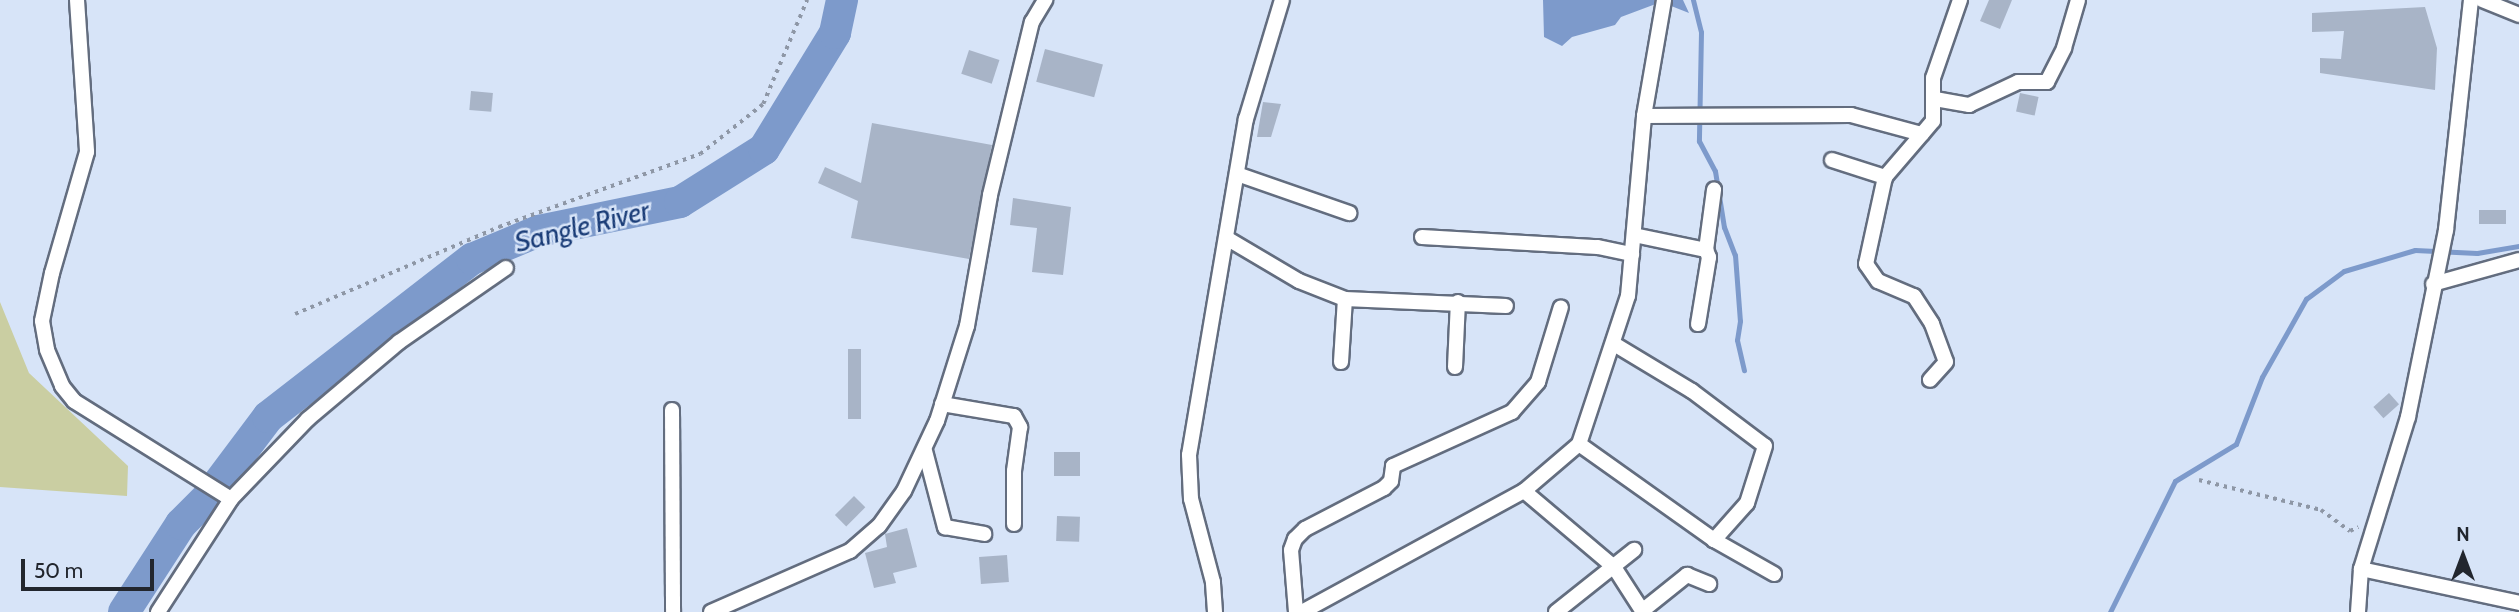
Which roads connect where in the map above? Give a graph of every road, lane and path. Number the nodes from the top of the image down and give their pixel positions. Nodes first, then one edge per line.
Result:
1 (77, 0) edge
2 (807, 0) edge
3 (1045, 0) edge
4 (1282, 0) edge
5 (1960, 0) edge
6 (2078, 0) edge
7 (2471, 0) edge
8 (2482, 0) edge
9 (1662, 5) edge
10 (2519, 15) edge
11 (1935, 99) junction
12 (1644, 116) junction
13 (1922, 134) junction
14 (1832, 160) dead end
15 (1237, 174) junction
16 (1885, 177) junction
17 (1714, 190) dead end
18 (1349, 213) dead end
19 (1634, 235) junction
20 (1422, 237) dead end
21 (1228, 239) junction
22 (1706, 250) junction
23 (1632, 254) junction
24 (2519, 260) edge
25 (506, 268) dead end
26 (2433, 284) junction
27 (1345, 299) junction
28 (1458, 302) junction
29 (1506, 306) dead end
30 (1561, 307) dead end
31 (295, 314) dead end
32 (1698, 324) dead end
33 (1614, 344) junction
34 (1340, 362) dead end
35 (1455, 367) dead end
36 (1930, 380) dead end
37 (942, 404) junction
38 (672, 410) dead end
39 (1579, 444) junction
40 (925, 451) junction
41 (2199, 480) dead end
42 (1524, 491) junction
43 (231, 499) junction
44 (2372, 521) junction
45 (1014, 524) dead end
46 (984, 534) dead end
47 (1714, 540) junction
48 (1634, 550) dead end
49 (1614, 567) junction
50 (2361, 569) junction
51 (1774, 574) dead end
52 (1709, 584) dead end
53 (2519, 603) edge
54 (1643, 611) edge
55 (158, 612) edge
56 (673, 612) edge
57 (711, 612) edge
58 (1215, 612) edge
59 (1296, 612) edge
60 (1302, 612) edge
61 (1556, 612) edge
62 (2358, 612) edge

1 - 43 street
2 - 31 path
3 - 37 street
4 - 15 street
5 - 11 street
6 - 11 street
7 - 26 street
8 - 10 street
9 - 12 street
11 - 13 street
12 - 13 street
12 - 19 street
13 - 16 street
14 - 16 street
15 - 18 street
15 - 21 street
16 - 36 street
17 - 22 street
19 - 22 street
19 - 23 street
20 - 23 street
21 - 27 street
21 - 58 street
22 - 32 street
23 - 33 street
24 - 26 street
25 - 43 street
26 - 44 street
27 - 28 street
27 - 34 street
28 - 29 street
28 - 35 street
30 - 59 street
33 - 39 street
33 - 47 street
37 - 40 street
37 - 45 street
38 - 56 street
39 - 42 street
39 - 47 street
40 - 46 street
40 - 57 street
41 - 44 path
42 - 49 street
42 - 60 street
43 - 55 street
44 - 50 street
47 - 51 street
48 - 49 street
49 - 54 street
49 - 61 street
50 - 53 street
50 - 62 street
52 - 54 street

